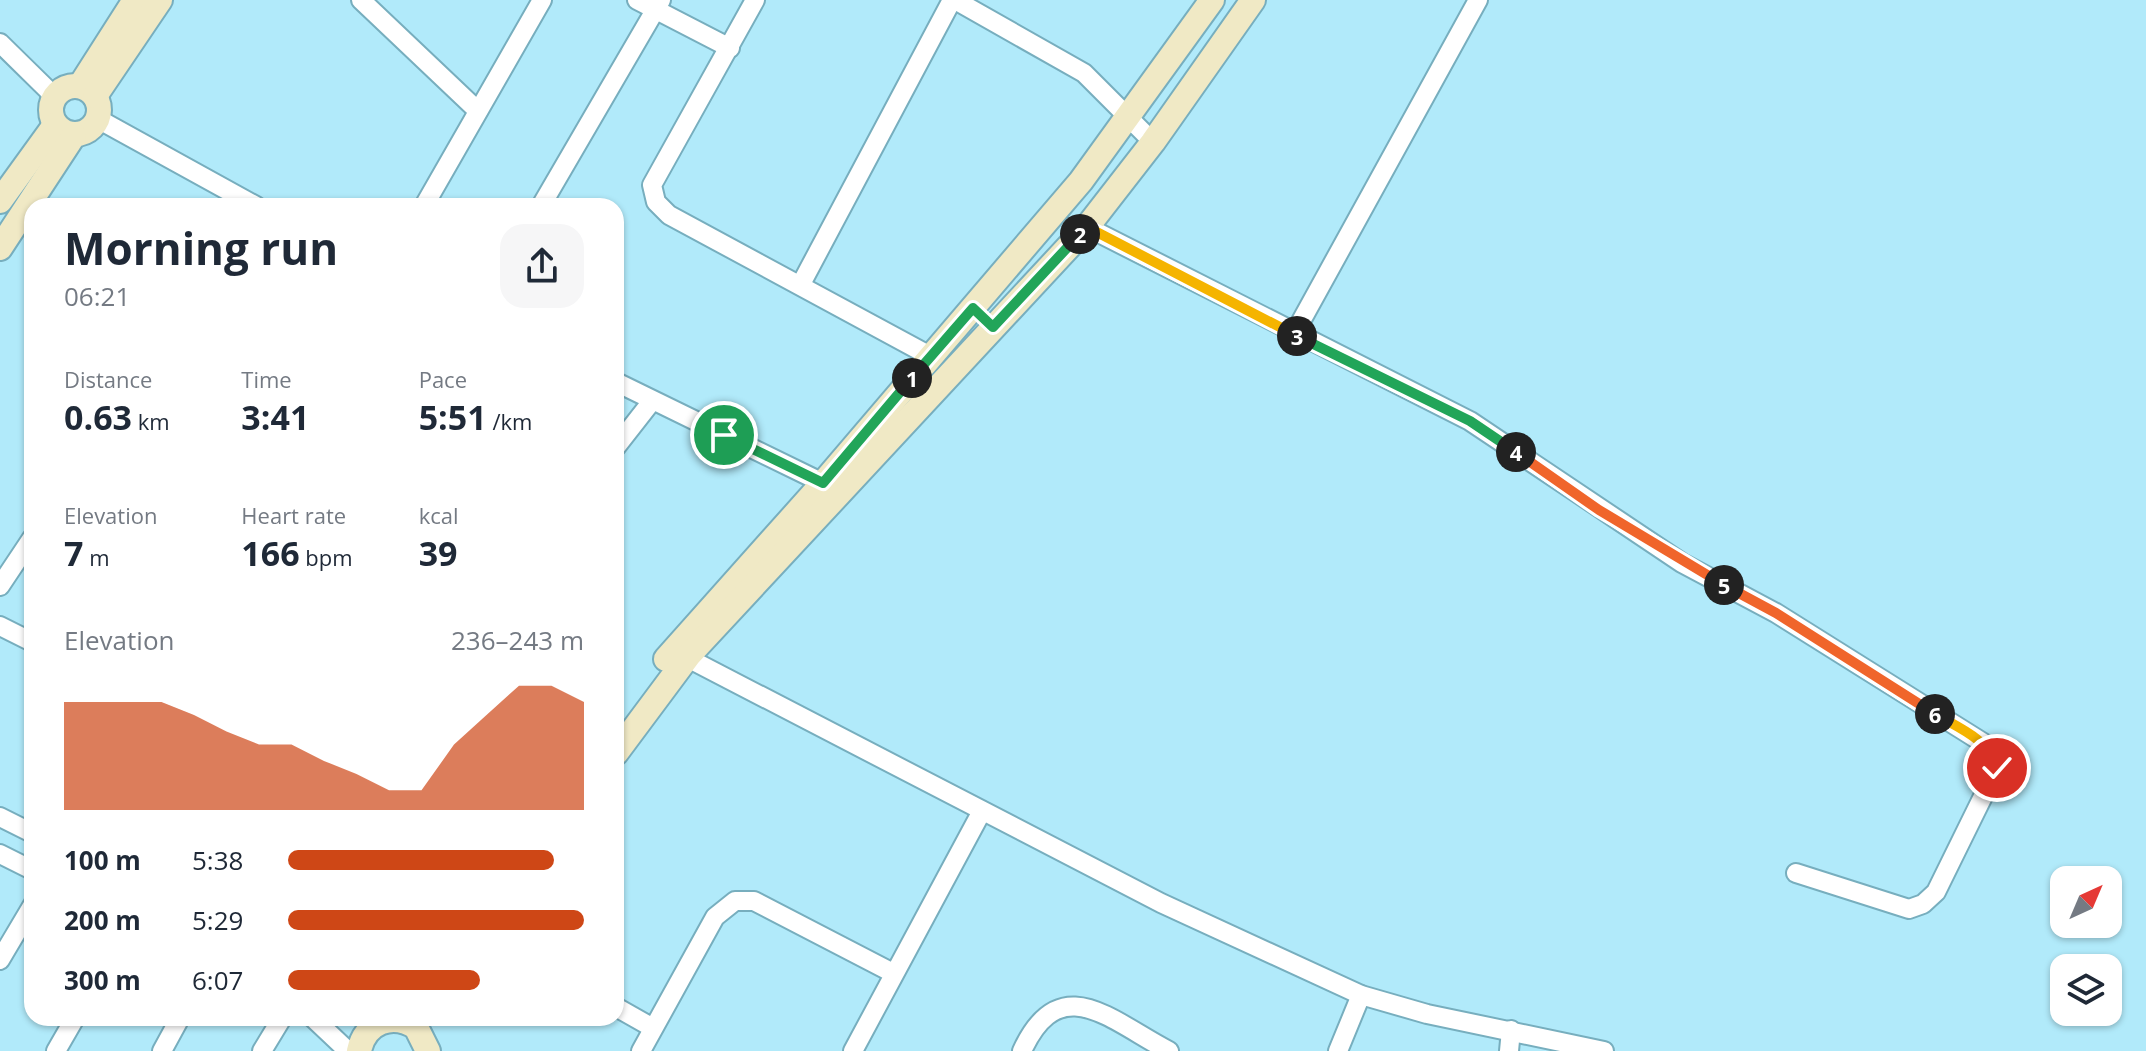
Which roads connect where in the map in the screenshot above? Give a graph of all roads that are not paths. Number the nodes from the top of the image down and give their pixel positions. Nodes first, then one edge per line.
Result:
1 (135, 0) edge
2 (160, 0) edge
3 (361, 0) edge
4 (542, 0) edge
5 (637, 0) edge
6 (755, 0) edge
7 (953, 0) edge
8 (1212, 0) edge
9 (1253, 0) edge
10 (1478, 0) edge
11 (658, 5) edge
12 (0, 43) edge
13 (730, 48) junction
14 (54, 96) junction
15 (91, 100) junction
16 (478, 111) junction
17 (1130, 117) junction
18 (65, 130) junction
19 (1153, 142) junction
20 (28, 198) edge
21 (244, 198) edge
22 (429, 198) edge
23 (546, 198) edge
24 (0, 201) edge
25 (24, 204) edge
26 (1087, 227) junction
27 (0, 248) edge
28 (801, 284) junction
29 (973, 308) junction
30 (993, 327) junction
31 (1294, 334) junction
32 (930, 356) junction
33 (624, 386) edge
34 (652, 401) junction
35 (624, 437) edge
36 (823, 483) junction
37 (24, 550) edge
38 (0, 586) edge
39 (0, 626) edge
40 (24, 638) edge
41 (680, 653) junction
42 (624, 725) edge
43 (624, 740) edge
44 (982, 811) junction
45 (0, 817) edge
46 (24, 829) edge
47 (0, 854) edge
48 (24, 866) edge
49 (1796, 873) dead end
50 (24, 920) edge
51 (0, 960) edge
52 (893, 973) junction
53 (1361, 995) junction
54 (624, 1012) edge
55 (70, 1026) edge
56 (176, 1026) edge
57 (277, 1026) edge
58 (321, 1026) edge
59 (376, 1026) edge
60 (413, 1026) edge
61 (436, 1026) edge
62 (653, 1028) junction
63 (1511, 1030) junction
64 (56, 1051) edge
65 (162, 1051) edge
66 (262, 1051) edge
67 (348, 1051) edge
68 (359, 1051) edge
69 (429, 1051) edge
70 (641, 1051) edge
71 (853, 1051) edge
72 (1022, 1051) edge
73 (1169, 1051) edge
74 (1338, 1051) edge
75 (1509, 1051) edge
76 (1604, 1051) edge

1 - 15 main road
2 - 15 main road
3 - 16 street
4 - 16 street
5 - 11 street
6 - 13 street
7 - 17 street
7 - 28 street
8 - 17 main road
9 - 19 main road
10 - 31 street
11 - 13 street
11 - 23 street
12 - 14 street
13 - 28 street
14 - 15 main road
14 - 18 main road
15 - 18 main road
15 - 21 street
16 - 22 street
17 - 19 street
17 - 29 main road
18 - 20 main road
18 - 24 main road
19 - 26 main road
25 - 27 main road
26 - 30 main road
26 - 31 street
28 - 32 street
29 - 30 main road
29 - 32 main road
30 - 41 main road
31 - 49 street
32 - 36 main road
33 - 34 street
34 - 35 street
34 - 36 street
36 - 41 main road
37 - 38 street
39 - 40 street
41 - 42 main road
41 - 43 main road
41 - 44 street
44 - 52 street
44 - 53 street
45 - 46 street
47 - 48 street
50 - 51 street
52 - 62 street
52 - 71 street
53 - 63 street
53 - 74 street
54 - 62 street
55 - 64 street
56 - 65 street
57 - 66 street
58 - 67 street
59 - 68 main road
60 - 69 main road
61 - 69 main road
62 - 70 street
63 - 75 street
63 - 76 street
72 - 73 street

